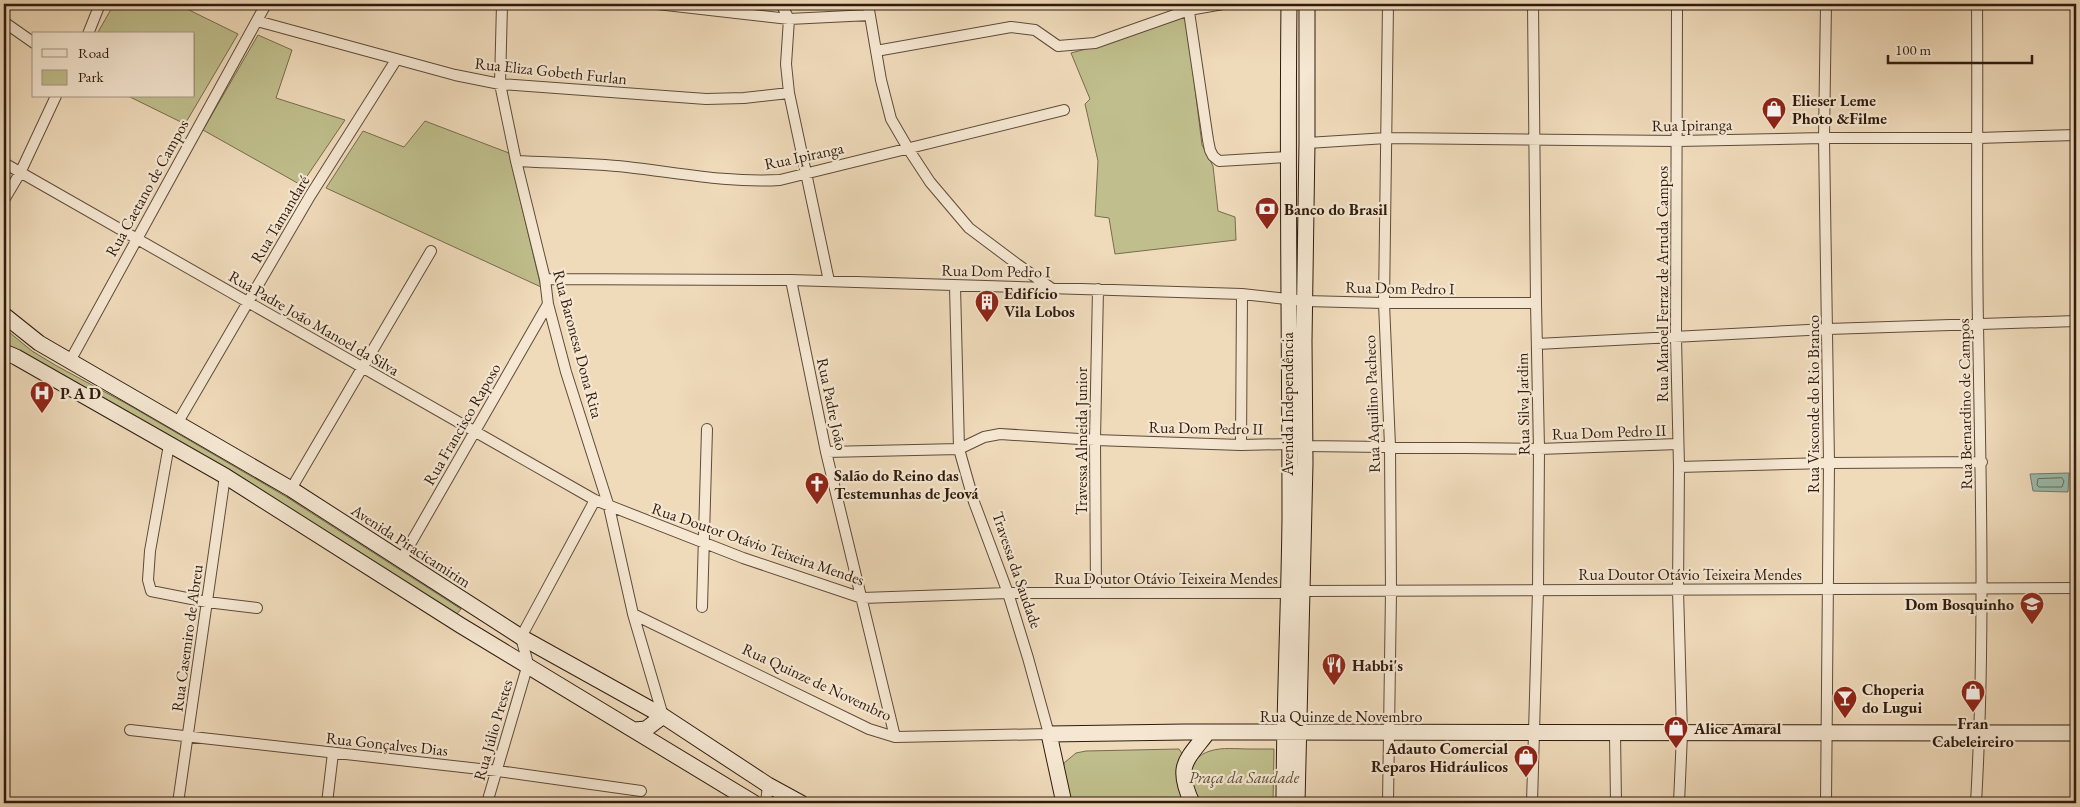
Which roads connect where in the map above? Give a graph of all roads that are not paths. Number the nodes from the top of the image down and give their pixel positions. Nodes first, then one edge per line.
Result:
1 (100, 4) edge
2 (266, 4) edge
3 (502, 4) edge
4 (657, 4) edge
5 (781, 4) edge
6 (868, 4) edge
7 (1223, 4) edge
8 (1289, 4) edge
9 (1307, 4) edge
10 (1388, 4) edge
11 (1533, 4) edge
12 (1677, 4) edge
13 (1826, 4) edge
14 (1977, 4) edge
15 (1188, 7) edge
16 (870, 15) junction
17 (789, 19) junction
18 (257, 21) junction
19 (4, 22) edge
20 (89, 32) edge
21 (32, 42) edge
22 (876, 51) junction
23 (396, 60) junction
24 (500, 84) junction
25 (789, 93) junction
26 (55, 98) edge
27 (1064, 110) dead end
28 (2076, 135) edge
29 (1387, 138) junction
30 (1824, 138) junction
31 (1978, 138) junction
32 (1534, 139) junction
33 (1678, 141) junction
34 (1307, 143) junction
35 (909, 150) junction
36 (1287, 157) junction
37 (516, 161) junction
38 (4, 163) edge
39 (805, 172) junction
40 (20, 173) junction
41 (4, 200) edge
42 (137, 239) junction
43 (431, 251) dead end
44 (1017, 264) junction
45 (545, 279) junction
46 (791, 280) junction
47 (829, 280) junction
48 (954, 286) junction
49 (1017, 287) junction
50 (1051, 288) junction
51 (1098, 289) junction
52 (1242, 294) junction
53 (1288, 298) junction
54 (1304, 301) junction
55 (248, 303) junction
56 (1384, 303) junction
57 (1536, 303) junction
58 (548, 304) junction
59 (4, 315) edge
60 (2076, 321) edge
61 (1978, 324) junction
62 (1828, 329) junction
63 (1676, 338) junction
64 (1537, 344) junction
65 (4, 352) edge
66 (70, 361) junction
67 (363, 368) junction
68 (134, 397) junction
69 (98, 404) junction
70 (178, 422) junction
71 (707, 429) dead end
72 (475, 432) junction
73 (1095, 440) junction
74 (1290, 444) junction
75 (1678, 444) junction
76 (169, 445) junction
77 (1241, 445) junction
78 (1305, 446) junction
79 (1390, 446) junction
80 (959, 449) junction
81 (1539, 450) junction
82 (826, 452) junction
83 (1982, 462) junction
84 (1829, 463) junction
85 (1678, 467) junction
86 (225, 476) junction
87 (291, 489) junction
88 (595, 500) junction
89 (609, 507) junction
90 (703, 543) junction
91 (401, 560) junction
92 (1981, 588) junction
93 (2076, 588) edge
94 (1828, 589) junction
95 (1538, 590) junction
96 (1678, 590) junction
97 (1391, 591) junction
98 (1296, 592) junction
99 (1008, 593) junction
100 (1096, 594) junction
101 (862, 598) junction
102 (207, 602) junction
103 (702, 606) dead end
104 (473, 607) junction
105 (257, 608) dead end
106 (633, 614) junction
107 (460, 625) junction
108 (521, 637) junction
109 (528, 664) junction
110 (664, 716) junction
111 (130, 730) dead end
112 (635, 730) junction
113 (1208, 732) junction
114 (1291, 733) junction
115 (1390, 733) junction
116 (1049, 734) junction
117 (1534, 734) junction
118 (1615, 734) junction
119 (1682, 734) junction
120 (1827, 734) junction
121 (1980, 734) junction
122 (2076, 734) edge
123 (188, 736) junction
124 (894, 738) junction
125 (333, 753) junction
126 (498, 771) junction
127 (768, 785) junction
128 (641, 791) dead end
129 (178, 803) edge
130 (327, 803) edge
131 (487, 803) edge
132 (754, 803) edge
133 (766, 803) edge
134 (801, 803) edge
135 (1064, 803) edge
136 (1192, 803) edge
137 (1284, 803) edge
138 (1297, 803) edge
139 (1388, 803) edge
140 (1532, 803) edge
141 (1616, 803) edge
142 (1680, 803) edge
143 (1826, 803) edge
144 (1976, 803) edge

1 - 20 street
2 - 18 street, Rua Caetano de Campos
3 - 24 street, Rua Baronesa Dona Rita
4 - 17 street
5 - 17 street
6 - 16 street
7 - 15 street
8 - 36 main road, Avenida Independência
9 - 34 main road, Avenida Independência
10 - 29 street, Rua Aquilino Pacheco
11 - 32 street, Rua Silva Jardim
12 - 33 street, Rua Manoel Ferraz de Arruda Campos
13 - 30 street, Rua Visconde do Rio Branco
14 - 31 street, Rua Bernardino de Campos
15 - 22 street
15 - 36 street
16 - 17 street
16 - 22 street
17 - 25 street
18 - 23 street, Rua Eliza Gobeth Furlan
18 - 42 street, Rua Caetano de Campos
19 - 21 street
22 - 35 street
23 - 24 street, Rua Eliza Gobeth Furlan
23 - 55 street, Rua Tamandaré
24 - 25 street, Rua Eliza Gobeth Furlan
24 - 37 street, Rua Baronesa Dona Rita
25 - 39 street
26 - 40 street
27 - 35 street, Rua Ipiranga
28 - 31 street, Rua Ipiranga
29 - 32 street, Rua Ipiranga
29 - 34 street, Rua Ipiranga
29 - 56 street, Rua Aquilino Pacheco
30 - 31 street, Rua Ipiranga
30 - 33 street, Rua Ipiranga
30 - 62 street, Rua Visconde do Rio Branco
31 - 61 street, Rua Bernardino de Campos
32 - 33 street, Rua Ipiranga
32 - 57 street, Rua Silva Jardim
33 - 63 street, Rua Manoel Ferraz de Arruda Campos
34 - 54 main road, Avenida Independência
35 - 39 street, Rua Ipiranga
35 - 44 street
36 - 53 main road, Avenida Independência
37 - 39 street, Rua Ipiranga
37 - 45 street, Rua Baronesa Dona Rita
38 - 40 street, Rua Padre João Manoel da Silva
39 - 47 street
40 - 41 street
40 - 42 street, Rua Padre João Manoel da Silva
42 - 55 street, Rua Padre João Manoel da Silva
42 - 66 street, Rua Caetano de Campos
43 - 67 street
44 - 49 street
44 - 50 street
45 - 46 street, Rua Dom Pedro I
45 - 58 street, Rua Baronesa Dona Rita
46 - 47 street, Rua Dom Pedro I
46 - 82 street, Rua Padre João
47 - 48 street, Rua Dom Pedro I
48 - 49 street, Rua Dom Pedro I
48 - 80 street, Travessa da Saudade
49 - 50 street, Rua Dom Pedro I
50 - 51 street, Rua Dom Pedro I
51 - 52 street, Rua Dom Pedro I
51 - 73 street, Travessa Almeida Junior
52 - 53 street, Rua Dom Pedro I
52 - 77 street
53 - 54 street, Rua Dom Pedro I
53 - 74 main road, Avenida Independência
54 - 56 street, Rua Dom Pedro I
54 - 78 main road, Avenida Independência
55 - 67 street, Rua Padre João Manoel da Silva
55 - 70 street, Rua Tamandaré
56 - 57 street, Rua Dom Pedro I
56 - 79 street, Rua Aquilino Pacheco
57 - 64 street, Rua Silva Jardim
58 - 72 street, Rua Francisco Raposo
58 - 89 street, Rua Baronesa Dona Rita
59 - 66 main road, Avenida Piracicamirim
60 - 61 street
61 - 62 street
61 - 83 street, Rua Bernardino de Campos
62 - 63 street
62 - 84 street, Rua Visconde do Rio Branco
63 - 64 street
63 - 75 street, Rua Manoel Ferraz de Arruda Campos
64 - 81 street, Rua Silva Jardim
65 - 69 main road
66 - 68 main road, Avenida Piracicamirim
67 - 72 street, Rua Padre João Manoel da Silva
67 - 87 street
68 - 69 main road
68 - 70 main road, Avenida Piracicamirim
69 - 76 main road
70 - 87 main road, Avenida Piracicamirim
71 - 90 street
72 - 88 street, Rua Padre João Manoel da Silva
72 - 91 street, Rua Francisco Raposo
73 - 77 street, Rua Dom Pedro II
73 - 80 street, Rua Dom Pedro II
73 - 100 street, Travessa Almeida Junior
74 - 77 street, Rua Dom Pedro II
74 - 78 street, Rua Dom Pedro II
74 - 98 main road, Avenida Independência
75 - 81 street, Rua Dom Pedro II
75 - 85 street, Rua Manoel Ferraz de Arruda Campos
76 - 86 main road
76 - 102 street
78 - 79 street, Rua Dom Pedro II
78 - 98 main road, Avenida Independência
79 - 81 street, Rua Dom Pedro II
79 - 97 street, Rua Aquilino Pacheco
80 - 82 street, Rua Dom Pedro II
80 - 99 street, Travessa da Saudade
81 - 95 street, Rua Silva Jardim
82 - 101 street, Rua Padre João
83 - 84 street
83 - 92 street, Rua Bernardino de Campos
84 - 85 street
84 - 94 street, Rua Visconde do Rio Branco
85 - 96 street, Rua Manoel Ferraz de Arruda Campos
86 - 102 street, Rua Casemiro de Abreu
86 - 107 main road
87 - 91 main road, Avenida Piracicamirim
88 - 89 street, Rua Padre João Manoel da Silva
88 - 108 street
89 - 90 street, Rua Doutor Otávio Teixeira Mendes
89 - 106 street, Rua Baronesa Dona Rita
90 - 101 street, Rua Doutor Otávio Teixeira Mendes
90 - 103 street
91 - 104 main road, Avenida Piracicamirim
92 - 93 street, Rua Doutor Otávio Teixeira Mendes
92 - 94 street, Rua Doutor Otávio Teixeira Mendes
92 - 121 street, Rua Bernardino de Campos
94 - 96 street, Rua Doutor Otávio Teixeira Mendes
94 - 120 street, Rua Visconde do Rio Branco
95 - 96 street, Rua Doutor Otávio Teixeira Mendes
95 - 97 street, Rua Doutor Otávio Teixeira Mendes
95 - 117 street, Rua Silva Jardim
96 - 119 street, Rua Manoel Ferraz de Arruda Campos
97 - 98 street, Rua Doutor Otávio Teixeira Mendes
97 - 115 street, Rua Aquilino Pacheco
98 - 100 street, Rua Doutor Otávio Teixeira Mendes
98 - 114 main road, Avenida Independência
99 - 100 street, Rua Doutor Otávio Teixeira Mendes
99 - 101 street, Rua Doutor Otávio Teixeira Mendes
99 - 116 street, Travessa da Saudade
101 - 124 street, Rua Padre João
102 - 105 street
102 - 123 street, Rua Casemiro de Abreu
104 - 107 main road
104 - 108 main road, Avenida Piracicamirim
106 - 110 street, Rua Baronesa Dona Rita
106 - 124 street, Rua Quinze de Novembro
107 - 109 main road
108 - 109 street
108 - 110 main road, Avenida Piracicamirim
109 - 112 main road
109 - 126 street, Rua Júlio Prestes
110 - 112 main road
110 - 127 main road, Avenida Piracicamirim
111 - 123 street, Rua Gonçalves Dias
112 - 132 main road
113 - 114 main road, Rua Quinze de Novembro
113 - 116 main road, Rua Quinze de Novembro
113 - 136 main road
114 - 115 main road, Rua Quinze de Novembro
114 - 137 main road, Avenida Independência
114 - 138 main road, Avenida Independência
115 - 117 main road, Rua Quinze de Novembro
115 - 139 street, Rua Aquilino Pacheco
116 - 124 street, Rua Quinze de Novembro
116 - 135 main road, Travessa da Saudade
117 - 118 main road, Rua Quinze de Novembro
117 - 140 street, Rua Silva Jardim
118 - 119 main road, Rua Quinze de Novembro
118 - 141 street
119 - 120 main road, Rua Quinze de Novembro
119 - 142 street, Rua Manoel Ferraz de Arruda Campos
120 - 121 main road, Rua Quinze de Novembro
120 - 143 street, Rua Visconde do Rio Branco
121 - 122 main road, Rua Quinze de Novembro
121 - 144 street, Rua Bernardino de Campos
123 - 125 street, Rua Gonçalves Dias
123 - 129 street, Rua Casemiro de Abreu
125 - 126 street, Rua Gonçalves Dias
125 - 130 street
126 - 128 street, Rua Gonçalves Dias
126 - 131 street, Rua Júlio Prestes
127 - 133 street
127 - 134 main road, Avenida Piracicamirim

